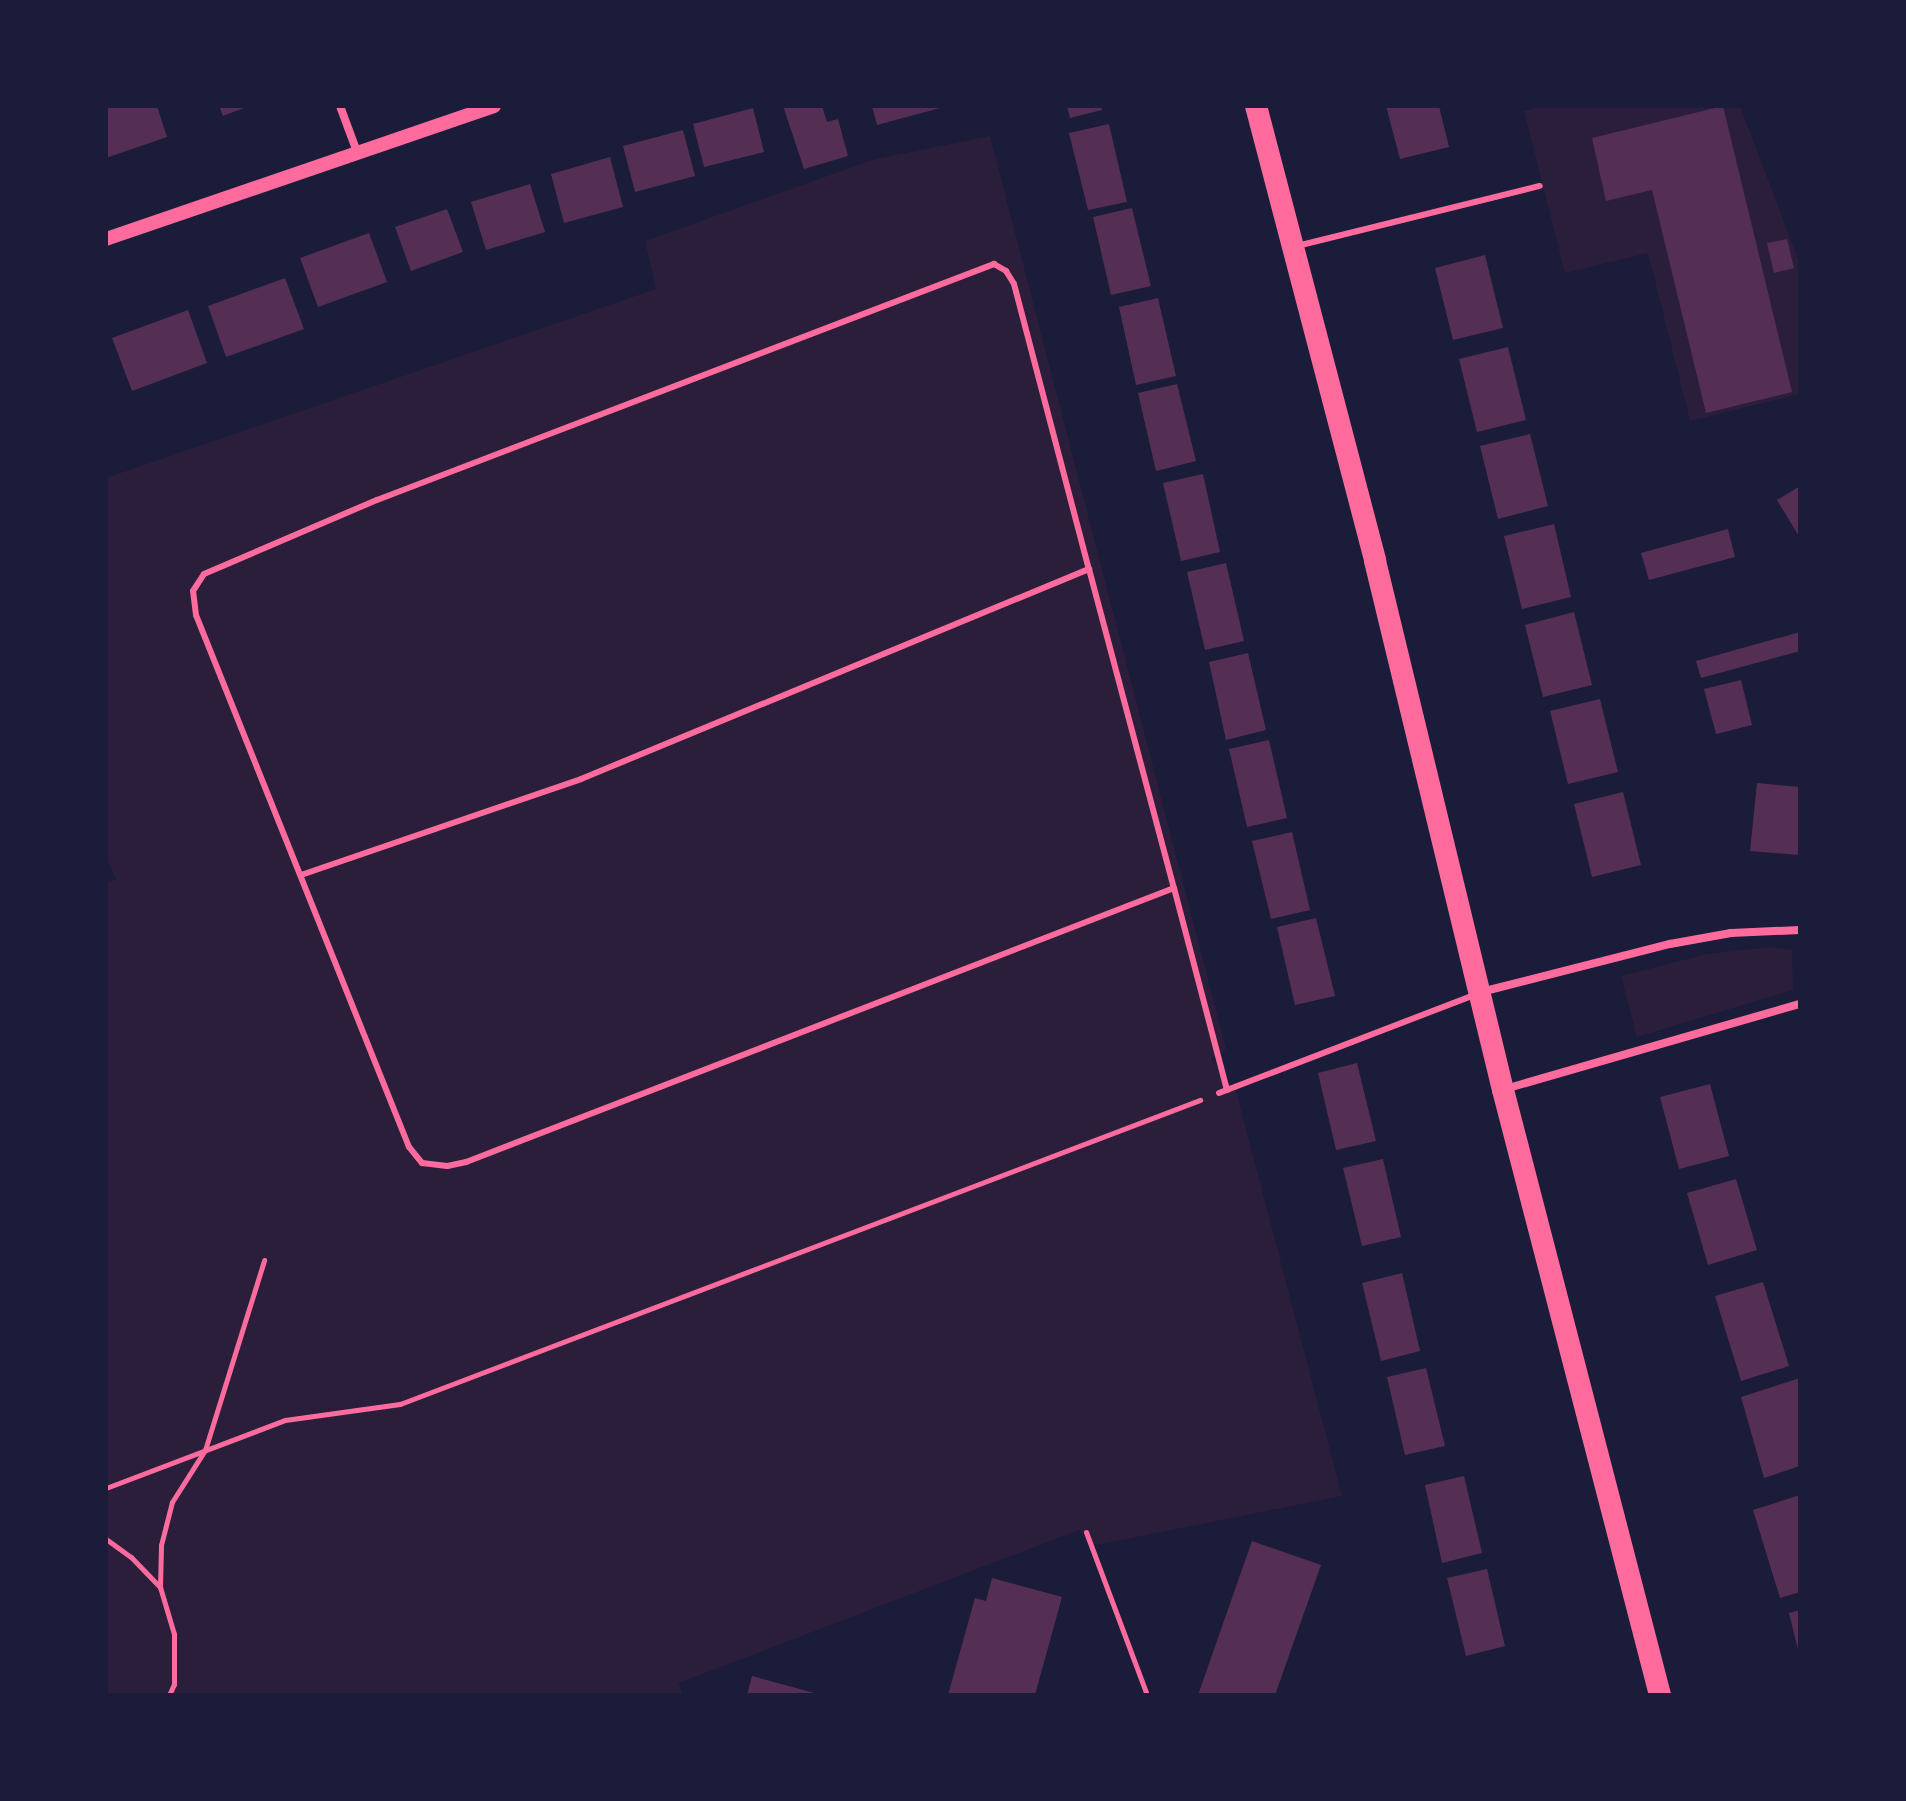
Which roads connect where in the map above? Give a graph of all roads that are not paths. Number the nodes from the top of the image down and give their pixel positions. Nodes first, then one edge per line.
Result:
1 (340, 106) edge
2 (494, 106) edge
3 (1256, 106) edge
4 (357, 152) junction
5 (1540, 186) dead end
6 (106, 239) edge
7 (1293, 247) junction
8 (1089, 569) junction
9 (301, 875) junction
10 (1174, 888) junction
11 (1800, 930) edge
12 (1480, 992) junction
13 (1800, 1004) edge
14 (1227, 1090) junction
15 (1503, 1090) junction
16 (1219, 1093) road end
17 (1660, 1695) edge

1 - 4 street
2 - 4 street
3 - 7 highway
4 - 6 street
5 - 7 lane
7 - 12 highway
8 - 9 lane
8 - 9 lane
8 - 10 lane
9 - 10 lane
10 - 14 lane
11 - 12 street
12 - 14 lane
12 - 15 highway
13 - 15 street
14 - 16 lane
15 - 17 highway

